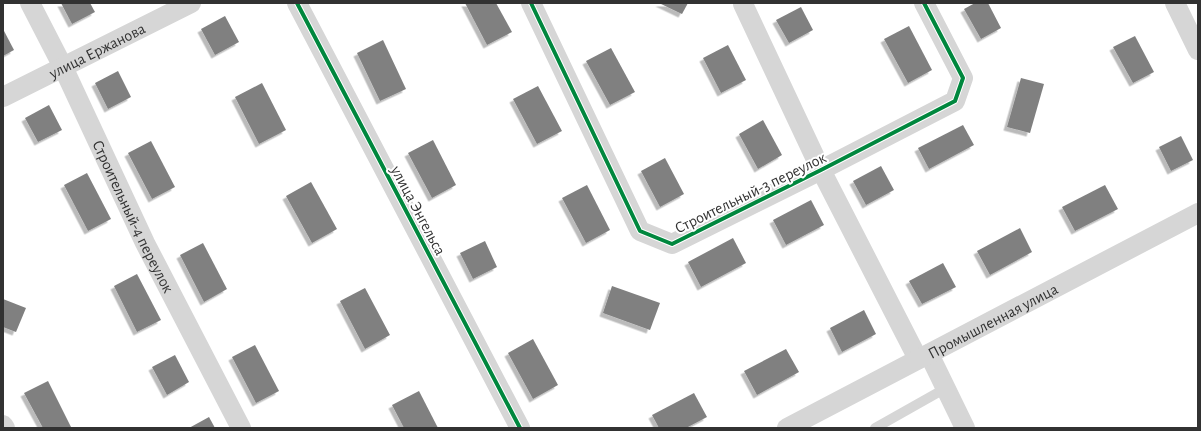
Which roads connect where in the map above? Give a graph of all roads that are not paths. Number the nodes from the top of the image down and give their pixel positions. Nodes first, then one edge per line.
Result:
1 (30, 3) edge
2 (191, 3) edge
3 (297, 3) edge
4 (531, 3) edge
5 (924, 3) edge
6 (1175, 3) edge
7 (743, 4) edge
8 (1198, 50) edge
9 (63, 67) junction
10 (3, 98) edge
11 (821, 170) junction
12 (1198, 213) edge
13 (924, 356) junction
14 (946, 388) junction
15 (3, 425) edge
16 (4, 428) edge
17 (241, 428) edge
18 (520, 428) edge
19 (787, 428) edge
20 (875, 428) edge
21 (965, 428) edge

1 - 9 street, Строительный-4 переулок
2 - 9 street, улица Ержанова
3 - 18 street, улица Энгельса
4 - 11 street, Строительный-3 переулок
5 - 11 street, Строительный-3 переулок
6 - 8 street
7 - 11 street
9 - 10 street, улица Ержанова
9 - 17 street, Строительный-4 переулок
11 - 13 street
12 - 13 street, Промышленная улица
13 - 14 street
13 - 19 street, Промышленная улица
14 - 20 lane
14 - 21 street
15 - 16 street

